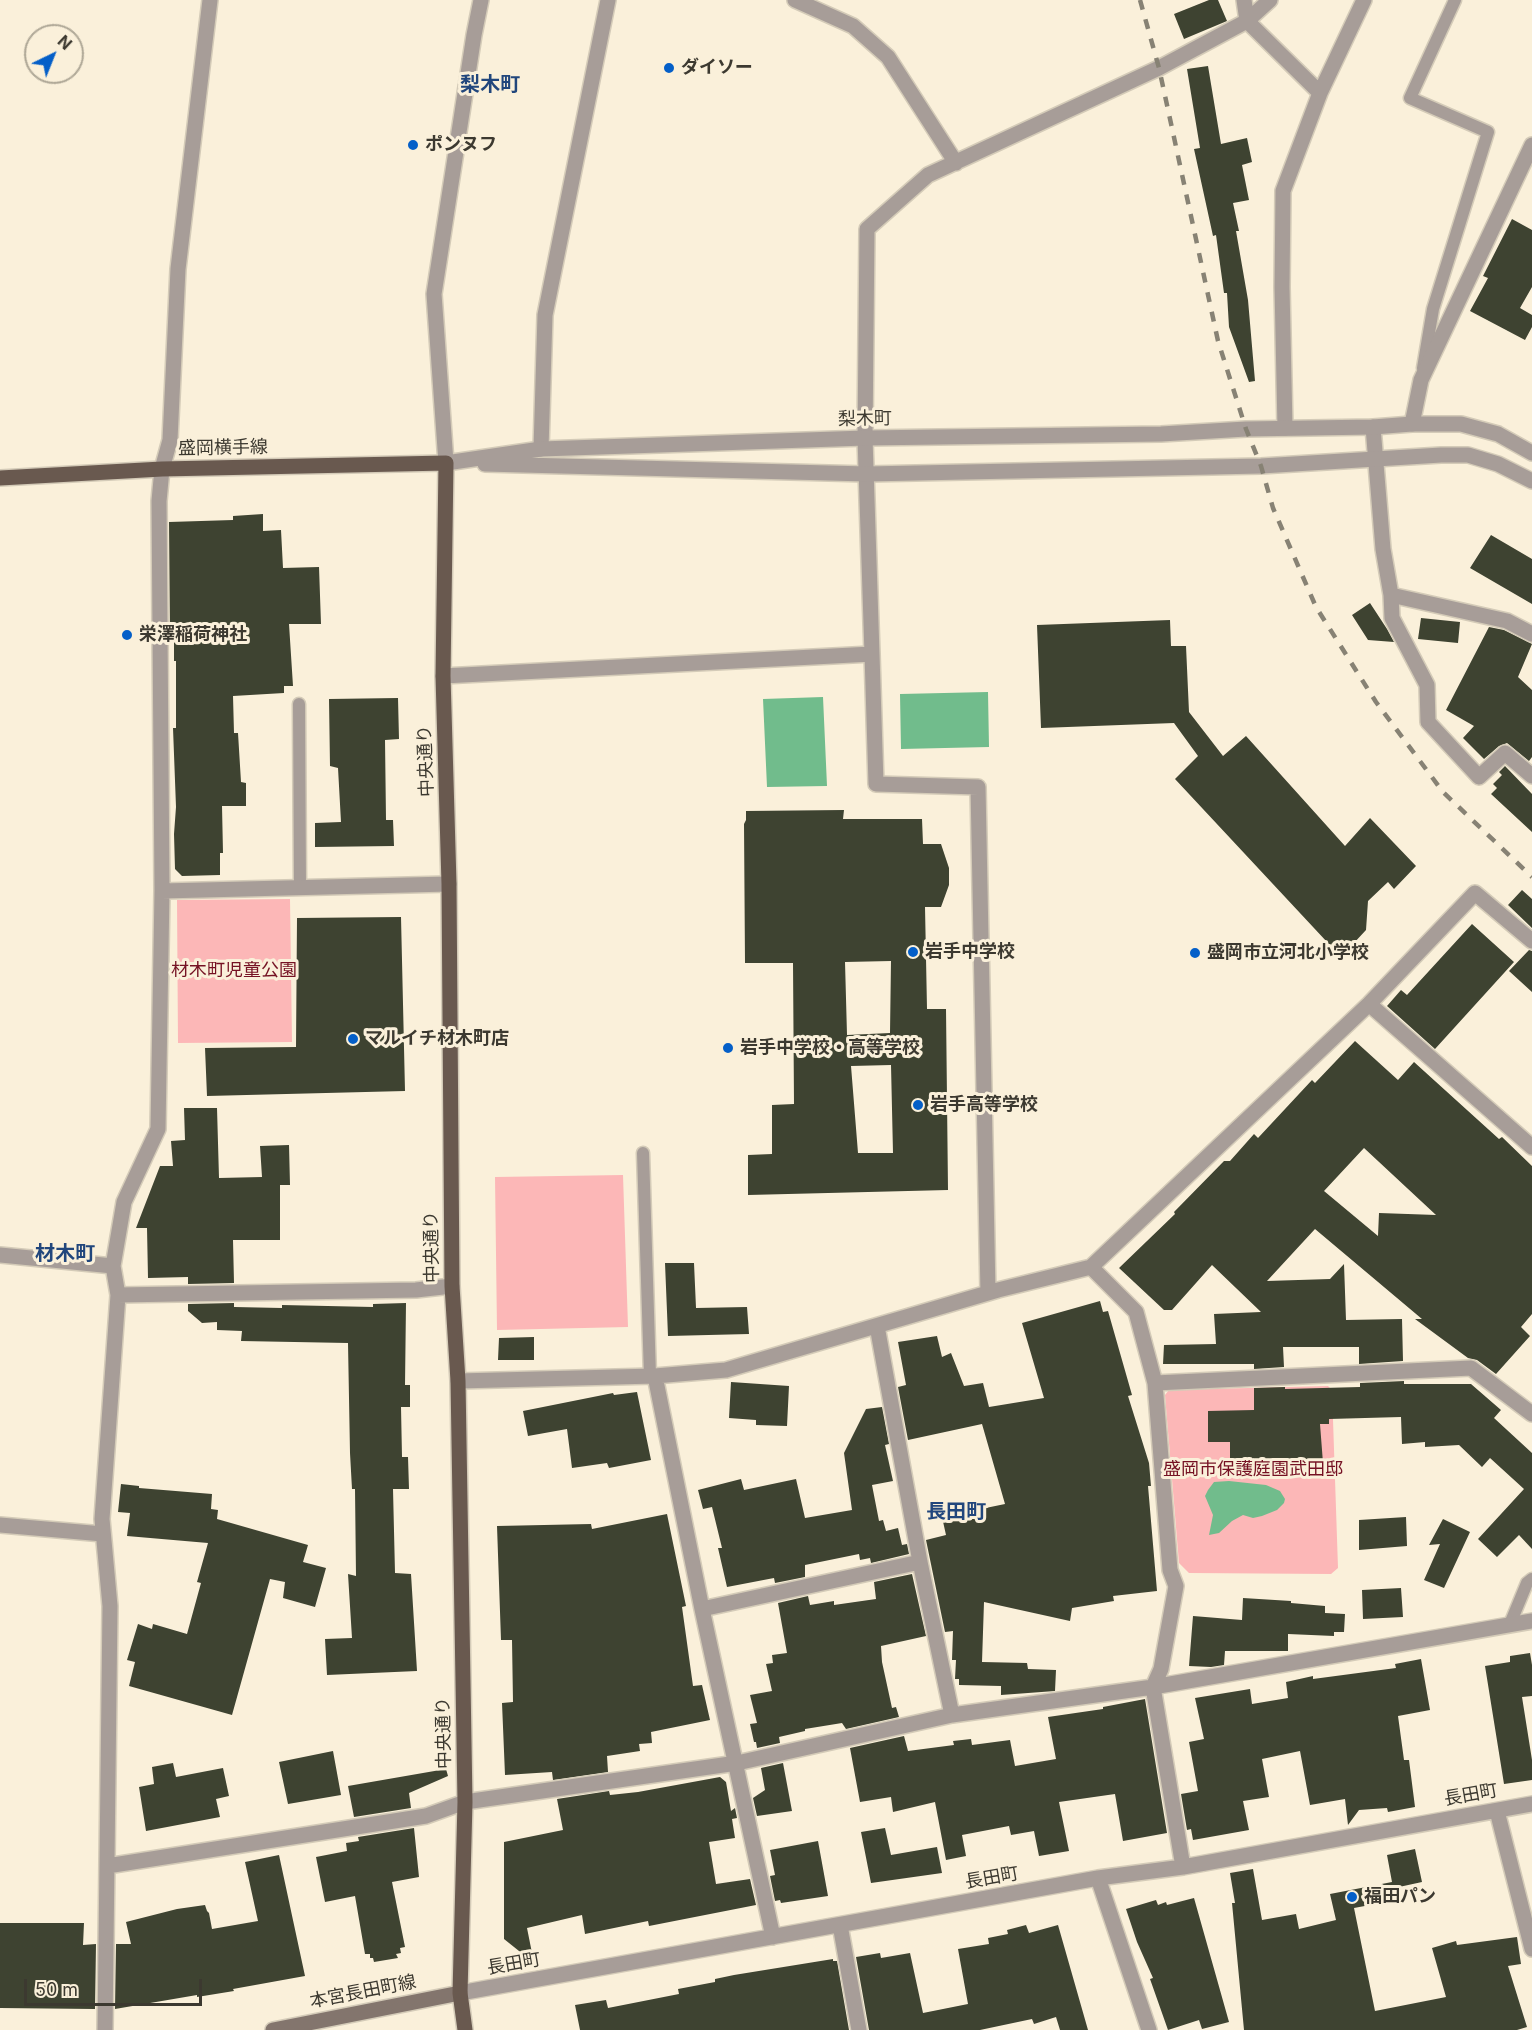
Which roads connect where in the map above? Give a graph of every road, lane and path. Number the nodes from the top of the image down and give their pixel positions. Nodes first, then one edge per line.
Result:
1 (210, 0) edge
2 (482, 0) edge
3 (608, 0) edge
4 (795, 0) edge
5 (1244, 0) edge
6 (1270, 0) edge
7 (1364, 0) edge
8 (1455, 0) edge
9 (1247, 21) junction
10 (1320, 93) junction
11 (1532, 145) edge
12 (956, 163) junction
13 (1421, 380) junction
14 (1412, 424) junction
15 (1373, 427) junction
16 (1285, 428) junction
17 (865, 438) junction
18 (542, 448) junction
19 (1532, 453) edge
20 (1376, 459) junction
21 (446, 463) junction
22 (162, 469) junction
23 (867, 474) junction
24 (0, 478) edge
25 (1532, 481) edge
26 (1391, 595) junction
27 (1532, 634) edge
28 (872, 654) junction
29 (443, 676) junction
30 (299, 704) dead end
31 (1532, 776) edge
32 (449, 884) junction
33 (300, 888) junction
34 (162, 891) junction
35 (1532, 941) edge
36 (1369, 1004) junction
37 (1532, 1147) edge
38 (643, 1153) dead end
39 (0, 1255) edge
40 (113, 1266) junction
41 (1091, 1267) junction
42 (452, 1286) junction
43 (988, 1293) junction
44 (118, 1295) junction
45 (877, 1326) junction
46 (653, 1376) junction
47 (458, 1381) junction
48 (1155, 1383) junction
49 (1532, 1414) edge
50 (0, 1525) edge
51 (104, 1534) junction
52 (920, 1562) junction
53 (1532, 1579) edge
54 (702, 1609) junction
55 (1532, 1621) edge
56 (1510, 1624) junction
57 (1153, 1687) junction
58 (952, 1715) junction
59 (737, 1763) junction
60 (465, 1802) junction
61 (1532, 1804) edge
62 (1497, 1811) junction
63 (106, 1866) junction
64 (1183, 1867) junction
65 (1098, 1878) junction
66 (840, 1925) junction
67 (773, 1937) junction
68 (1532, 1949) edge
69 (460, 1993) junction
70 (105, 2030) edge
71 (273, 2030) edge
72 (465, 2030) edge
73 (859, 2030) edge
74 (1149, 2030) edge

1 - 22 street
2 - 21 street
3 - 18 street
4 - 12 street
5 - 9 street
6 - 9 street
7 - 10 street
8 - 13 lane
9 - 10 street
9 - 12 street
10 - 16 street
11 - 13 street
12 - 17 street
13 - 14 street
14 - 15 street, 梨木町
14 - 19 street, 梨木町
15 - 16 street, 梨木町
15 - 20 street
16 - 17 street, 梨木町
17 - 18 street, 梨木町
17 - 23 street
18 - 21 street, 梨木町
20 - 23 street
20 - 25 street
20 - 26 street
21 - 22 main road, 盛岡横手線
21 - 23 street
21 - 29 main road, 中央通り
22 - 24 main road, 盛岡横手線
22 - 34 street
23 - 28 street
26 - 27 street
26 - 31 street
28 - 29 street
28 - 43 street
29 - 32 main road, 中央通り
30 - 33 lane
32 - 33 street
32 - 42 main road, 中央通り
33 - 34 street
34 - 40 street
35 - 36 street
36 - 37 street
36 - 41 street
38 - 46 lane
39 - 40 street
40 - 44 street
41 - 43 street
41 - 48 street
42 - 44 street
42 - 47 main road, 中央通り
43 - 45 street
44 - 51 street
45 - 46 street
45 - 52 street
46 - 47 street
46 - 54 street
47 - 60 main road, 中央通り
48 - 49 street
48 - 57 street
50 - 51 street
51 - 63 street
52 - 54 street
52 - 58 street
53 - 56 lane
54 - 59 street
55 - 56 street
56 - 57 street
57 - 58 street
57 - 64 street
58 - 59 street
59 - 60 street
59 - 67 street
60 - 63 street
60 - 69 main road, 中央通り
61 - 62 street, 長田町
62 - 64 street, 長田町
62 - 68 street
63 - 70 street
64 - 65 street, 長田町
65 - 66 street, 長田町
65 - 74 street
66 - 67 street, 長田町
66 - 73 street
67 - 69 street, 長田町
69 - 71 main road, 本宮長田町線
69 - 72 main road, 中央通り

